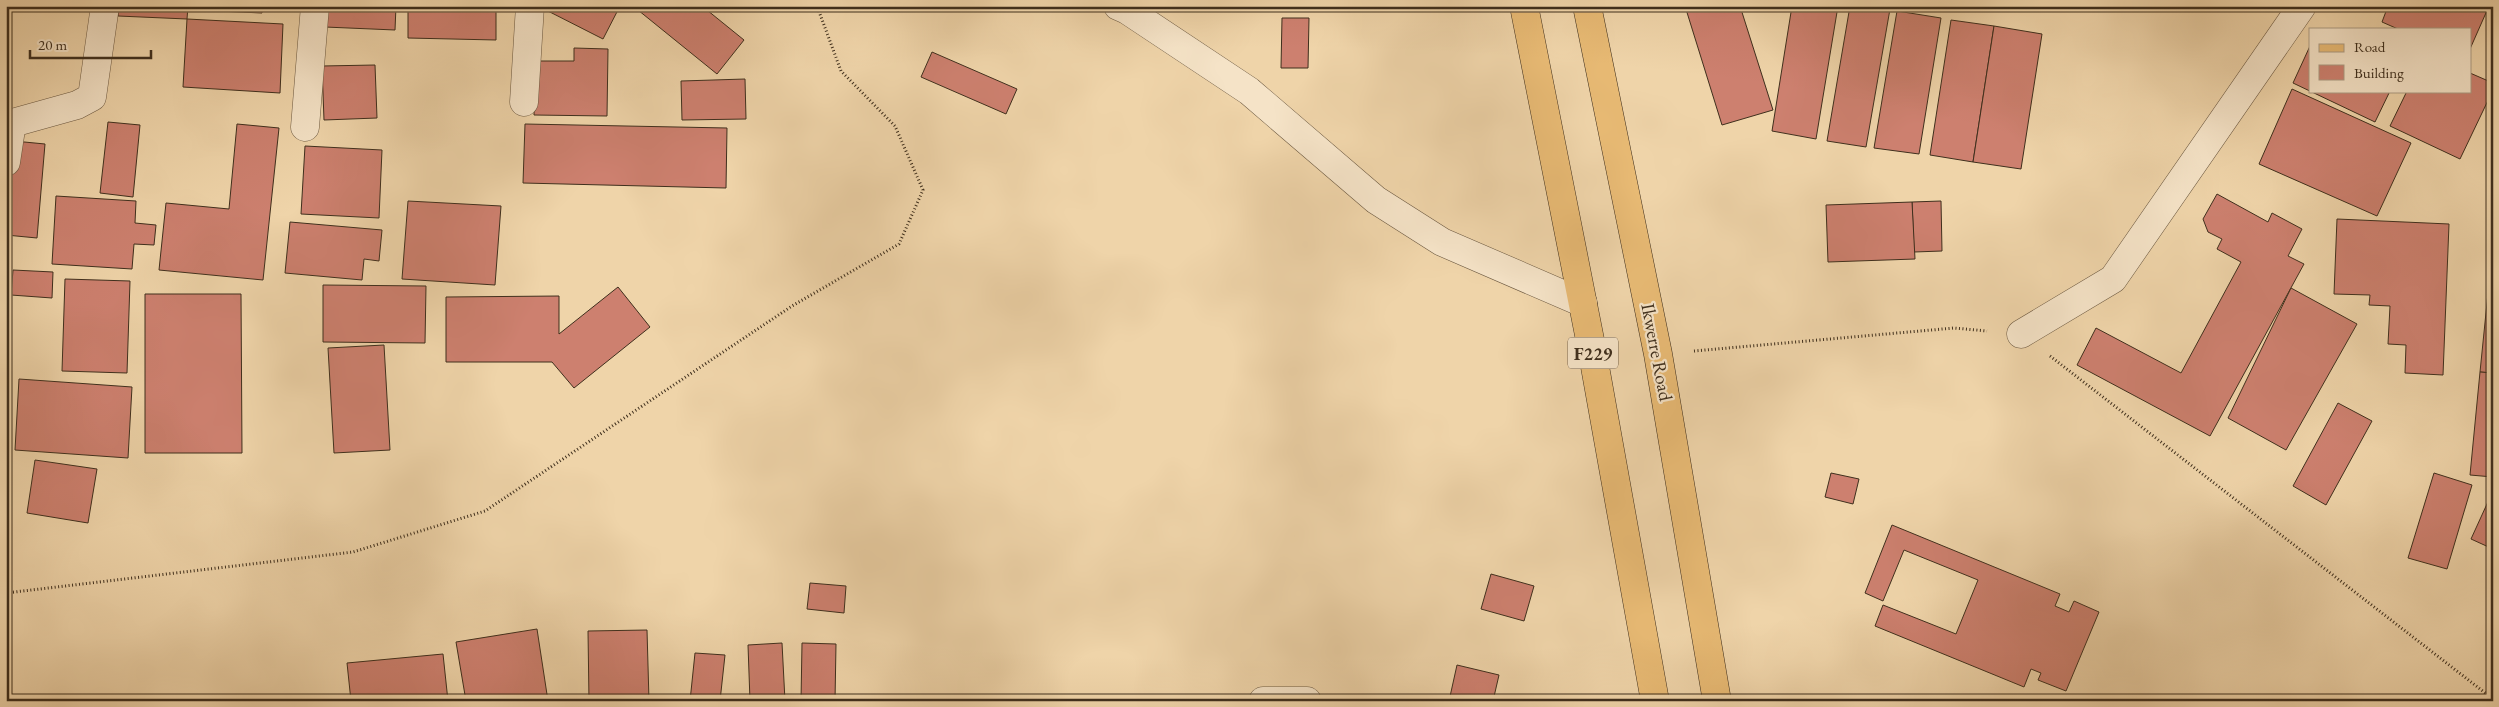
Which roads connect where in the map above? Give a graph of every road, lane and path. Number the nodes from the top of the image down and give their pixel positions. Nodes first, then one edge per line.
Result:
1 (105, 6) edge
2 (315, 6) edge
3 (530, 6) edge
4 (817, 6) edge
5 (1118, 6) edge
6 (1524, 6) edge
7 (1587, 6) edge
8 (2297, 7) edge
9 (524, 102) dead end
10 (305, 127) dead end
11 (6, 162) edge
12 (1583, 303) junction
13 (2021, 334) junction
14 (1658, 354) junction
15 (6, 593) edge
16 (2493, 699) edge
17 (1263, 701) edge
18 (1307, 701) edge
19 (1655, 701) edge
20 (1717, 701) edge

1 - 11 street
2 - 10 street
3 - 9 street
4 - 15 path
5 - 12 street
6 - 12 main road, F229
7 - 14 main road, Ikwerre Road
8 - 13 street
12 - 19 main road, F229
13 - 14 path
13 - 16 path
14 - 20 main road, Ikwerre Road
17 - 18 street

